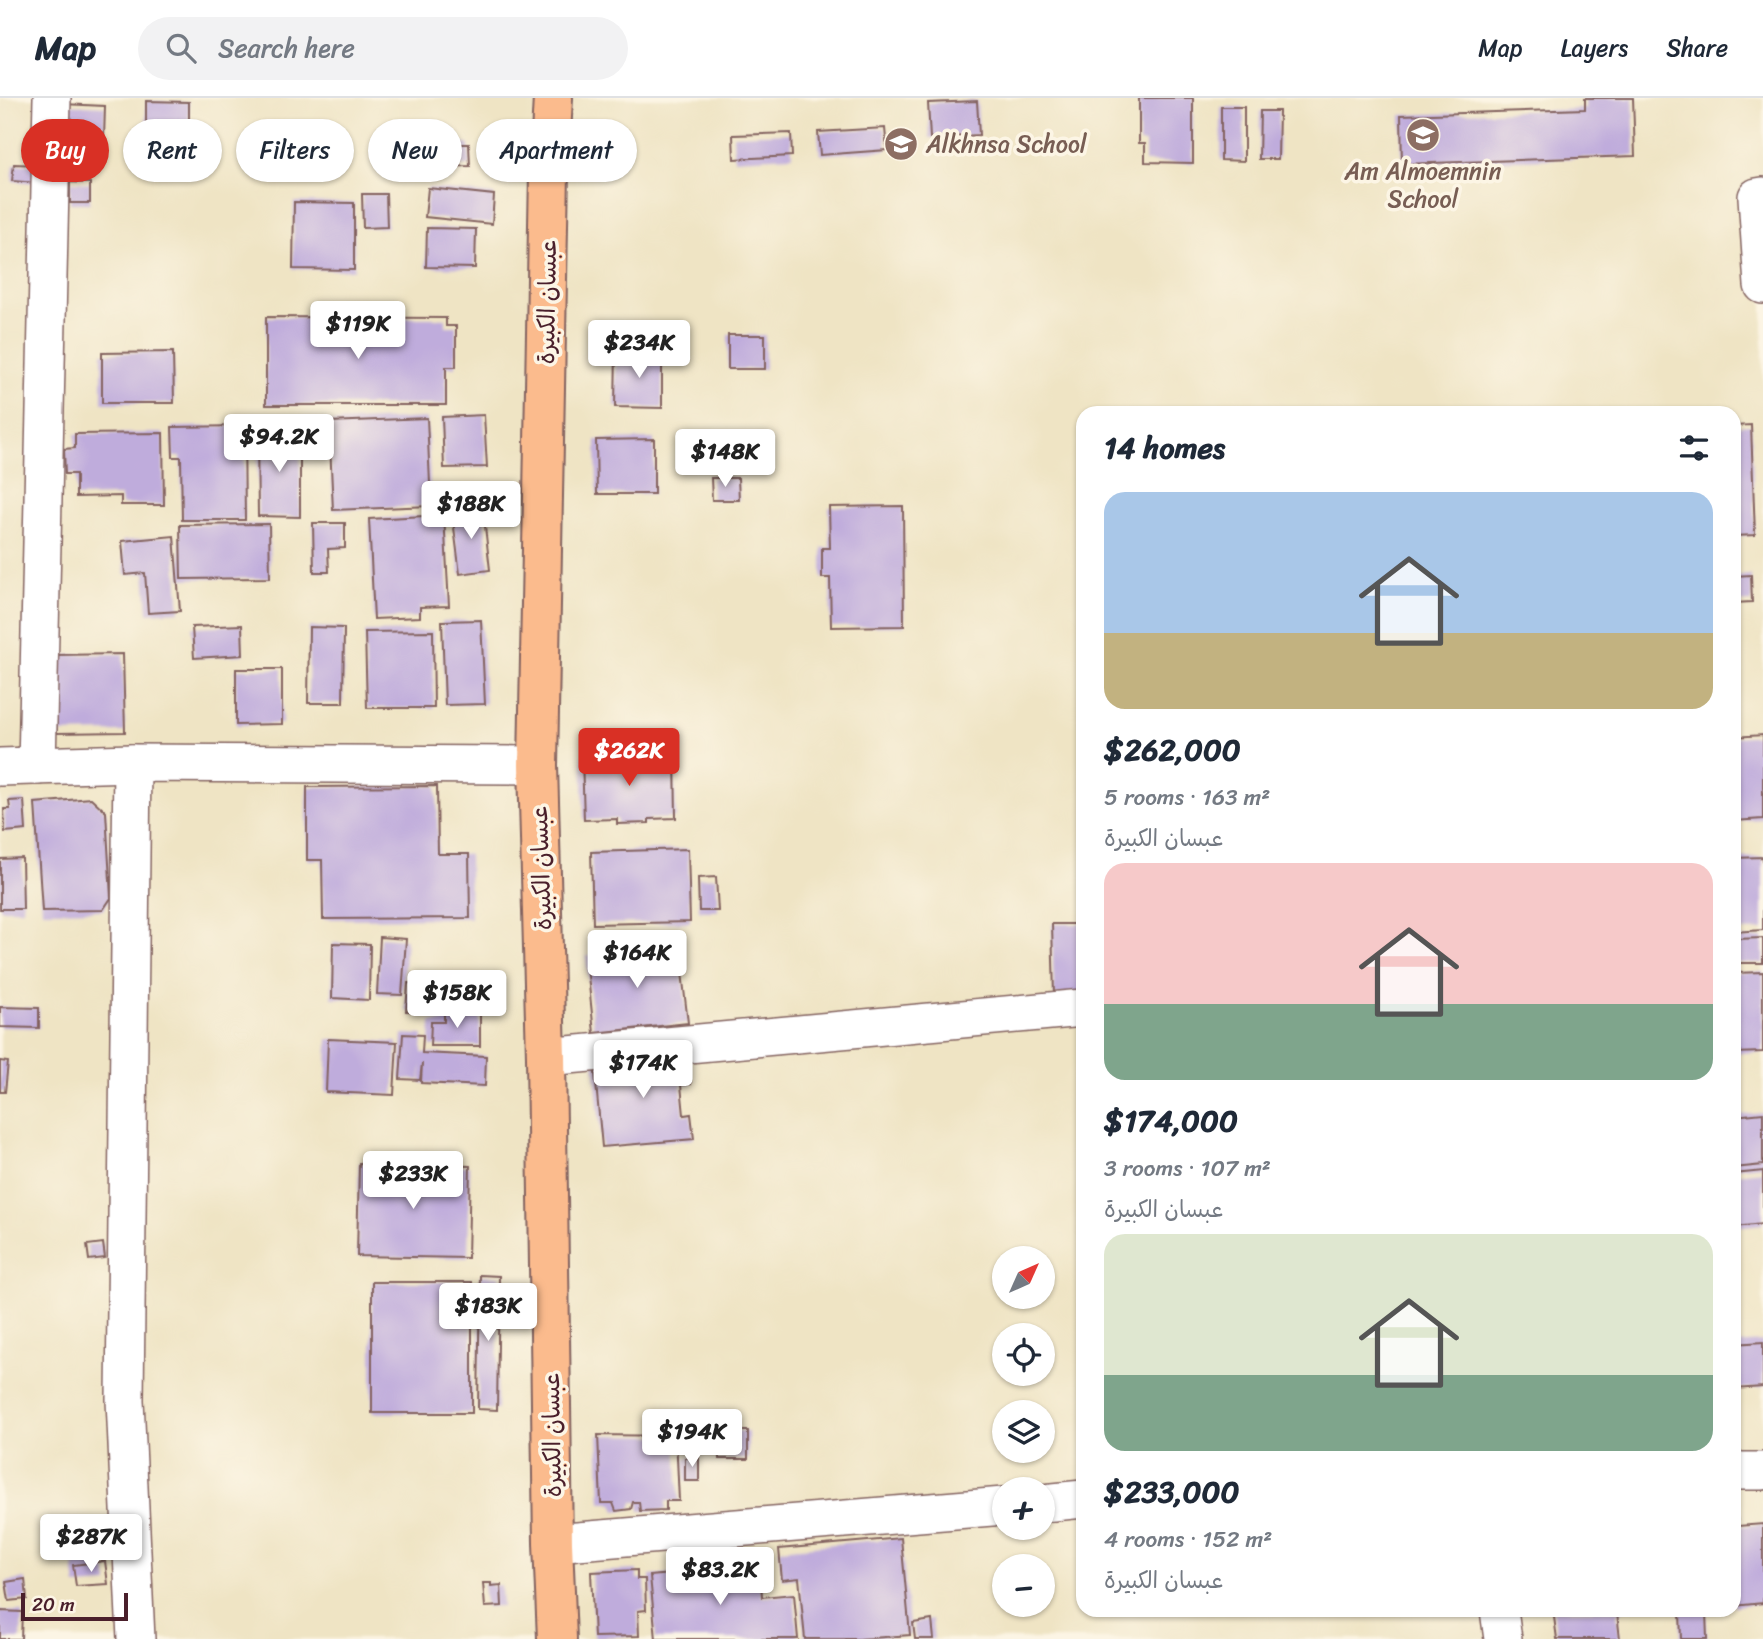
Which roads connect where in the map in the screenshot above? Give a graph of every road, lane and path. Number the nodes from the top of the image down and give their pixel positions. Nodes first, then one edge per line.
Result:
1 (52, 98) edge
2 (553, 98) edge
3 (1763, 196) edge
4 (1763, 285) edge
5 (132, 763) junction
6 (37, 765) junction
7 (538, 765) junction
8 (0, 767) edge
9 (1076, 1009) edge
10 (546, 1057) junction
11 (1741, 1471) edge
12 (1763, 1471) edge
13 (1076, 1500) edge
14 (1055, 1502) edge
15 (992, 1507) edge
16 (553, 1543) junction
17 (1500, 1617) edge
18 (136, 1639) edge
19 (557, 1639) edge
20 (1503, 1639) edge

1 - 6 street
2 - 7 main road, عبسان الكبيرة
3 - 4 street
5 - 6 street
5 - 7 street
5 - 18 street
6 - 8 street
7 - 10 main road, عبسان الكبيرة
9 - 10 street
10 - 16 main road, عبسان الكبيرة
11 - 12 street
13 - 14 street
15 - 16 street
16 - 19 main road, عبسان الكبيرة
17 - 20 street

